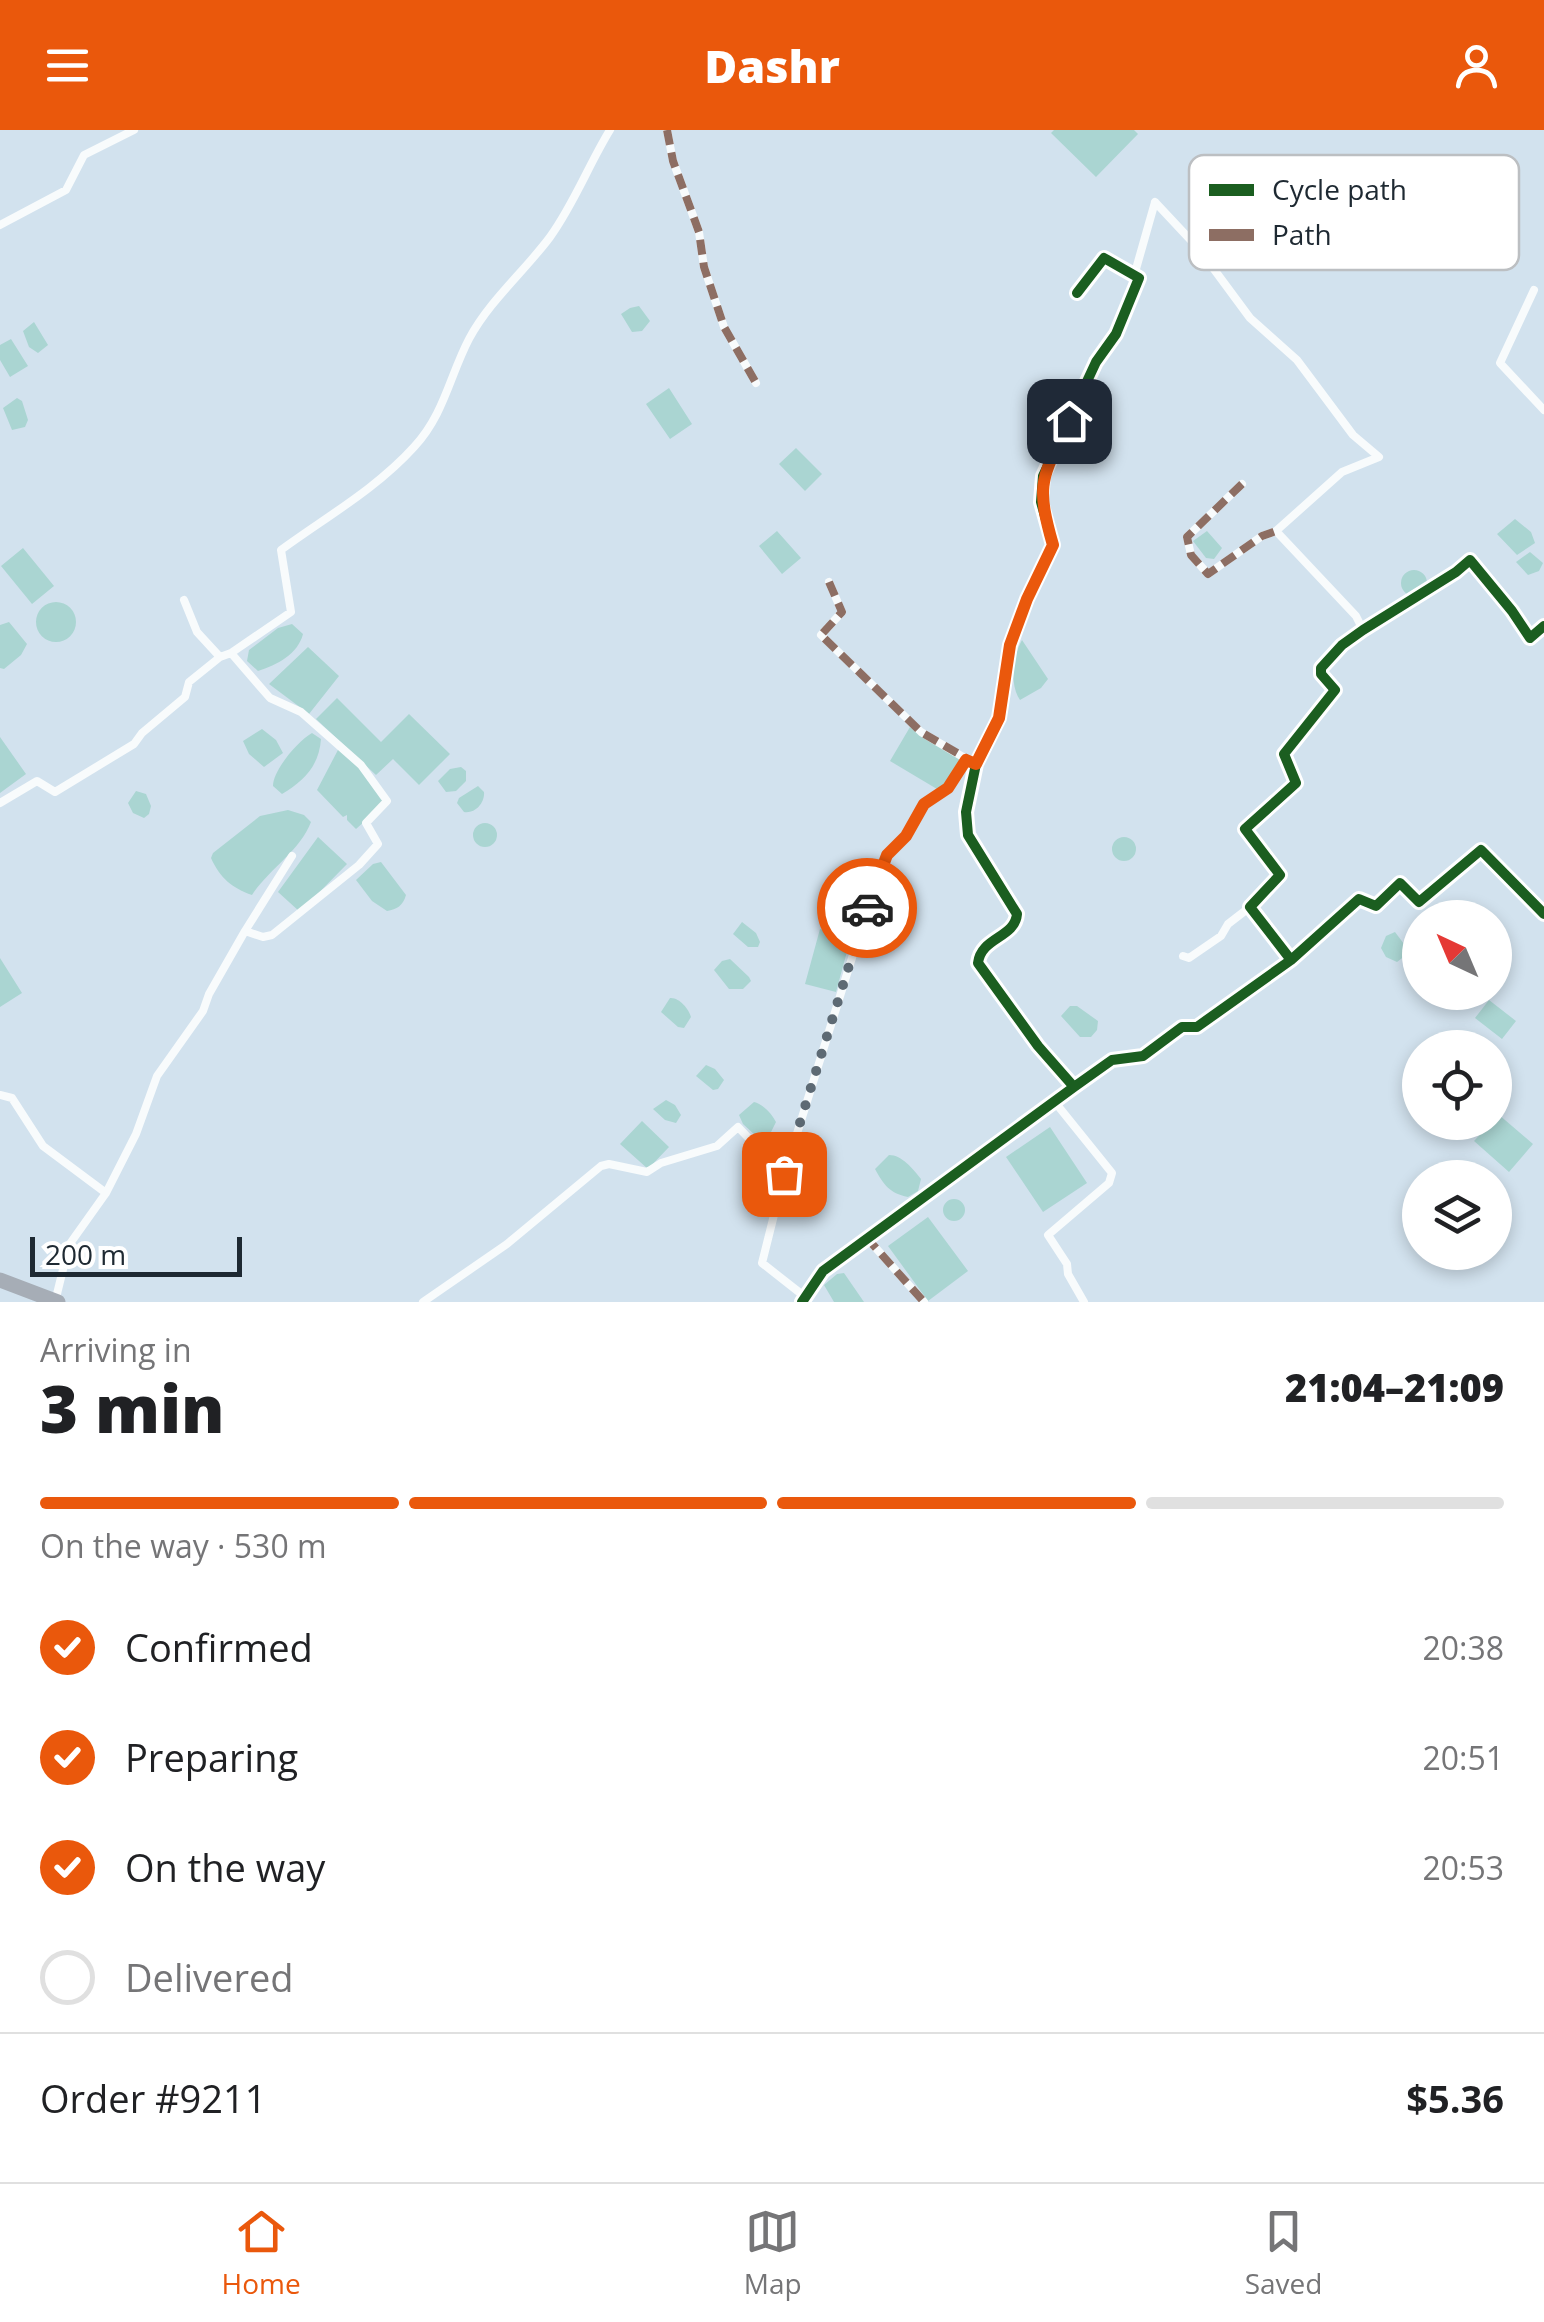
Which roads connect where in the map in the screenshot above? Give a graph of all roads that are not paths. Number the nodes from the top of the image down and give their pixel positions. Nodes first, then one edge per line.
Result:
1 (134, 130) edge
2 (610, 130) edge
3 (668, 130) edge
4 (0, 224) edge
5 (1189, 238) edge
6 (1215, 270) edge
7 (1134, 276) junction
8 (1534, 290) dead end
9 (1077, 293) dead end
10 (756, 383) dead end
11 (1544, 410) edge
12 (1242, 484) dead end
13 (1276, 532) junction
14 (829, 582) dead end
15 (184, 600) dead end
16 (1544, 626) edge
17 (1363, 630) junction
18 (231, 653) junction
19 (220, 658) junction
20 (966, 760) junction
21 (976, 764) junction
22 (0, 803) edge
23 (292, 856) dead end
24 (1250, 907) junction
25 (1544, 914) edge
26 (245, 931) junction
27 (1184, 956) dead end
28 (1291, 960) junction
29 (1074, 1086) junction
30 (0, 1094) edge
31 (1054, 1101) junction
32 (784, 1174) junction
33 (106, 1193) junction
34 (866, 1237) junction
35 (0, 1280) edge
36 (803, 1299) edge
37 (56, 1302) edge
38 (423, 1302) edge
39 (924, 1302) edge
40 (1084, 1302) edge

1 - 4 street
2 - 18 street
3 - 10 street
5 - 7 street
6 - 13 street
7 - 9 street
7 - 21 street
8 - 11 street
12 - 13 street
13 - 17 street
14 - 20 street
15 - 19 street
16 - 17 street
17 - 24 street
18 - 19 street
18 - 26 street
19 - 22 street
20 - 21 street
20 - 32 street
21 - 29 street
23 - 26 street
24 - 27 street
24 - 28 street
25 - 28 street
26 - 33 street
28 - 29 street
29 - 31 street
30 - 33 street
31 - 34 street
31 - 40 street
32 - 36 street
32 - 38 street
33 - 37 street
34 - 36 street
34 - 39 street
35 - 37 highway

